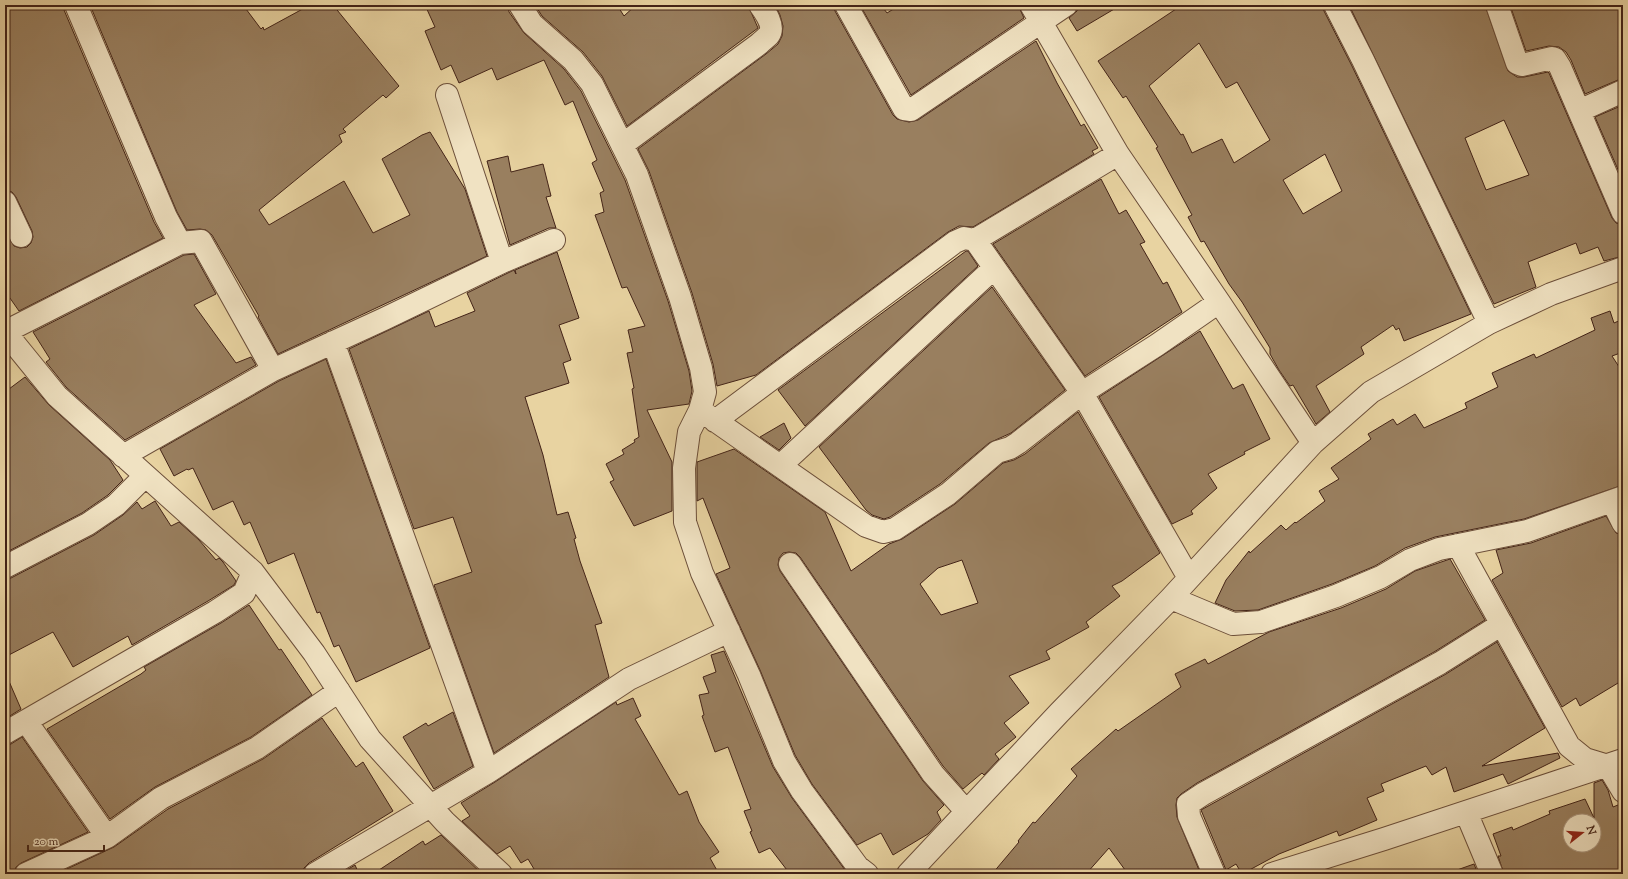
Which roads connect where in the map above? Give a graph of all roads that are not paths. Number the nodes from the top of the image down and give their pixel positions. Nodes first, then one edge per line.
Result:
1 (76, 5) edge
2 (520, 5) edge
3 (760, 5) edge
4 (846, 5) edge
5 (1066, 5) edge
6 (1335, 5) edge
7 (1497, 5) edge
8 (1036, 13) edge
9 (1623, 91) edge
10 (447, 95) dead end
11 (1579, 111) junction
12 (622, 145) junction
13 (1118, 154) junction
14 (5, 202) edge
15 (1623, 213) edge
16 (21, 236) dead end
17 (554, 240) dead end
18 (975, 240) junction
19 (180, 243) junction
20 (502, 262) junction
21 (994, 268) junction
22 (1623, 268) edge
23 (1219, 302) junction
24 (1489, 322) junction
25 (5, 332) edge
26 (333, 342) junction
27 (273, 370) junction
28 (1082, 393) junction
29 (707, 415) junction
30 (1313, 443) junction
31 (123, 456) junction
32 (780, 466) junction
33 (144, 476) junction
34 (1618, 499) edge
35 (1623, 523) edge
36 (1458, 545) junction
37 (790, 564) dead end
38 (5, 567) edge
39 (253, 572) junction
40 (1189, 578) junction
41 (1171, 598) junction
42 (1502, 624) junction
43 (729, 631) junction
44 (339, 691) junction
45 (26, 721) junction
46 (5, 732) edge
47 (1616, 763) edge
48 (488, 772) junction
49 (1623, 791) edge
50 (430, 805) junction
51 (966, 811) junction
52 (1466, 812) junction
53 (107, 837) junction
54 (26, 874) edge
55 (315, 874) edge
56 (501, 874) edge
57 (867, 874) edge
58 (908, 874) edge
59 (1214, 874) edge
60 (1274, 874) edge
61 (1492, 874) edge

1 - 19 street
2 - 12 street
3 - 12 street
4 - 8 street
5 - 8 street
6 - 24 street
7 - 11 street
8 - 13 street
9 - 11 street
10 - 20 street
11 - 15 street
12 - 29 street
13 - 18 street
13 - 23 street
14 - 16 street
17 - 20 street
18 - 21 street
18 - 29 street
19 - 25 street
19 - 27 street
20 - 26 street
21 - 28 street
21 - 32 street
22 - 24 street
23 - 28 street
23 - 30 street
24 - 30 street
25 - 31 street
26 - 27 street
26 - 48 street
27 - 31 street
28 - 32 street
28 - 40 street
29 - 32 street
29 - 43 street
30 - 40 street
31 - 33 street
33 - 38 street
33 - 39 street
34 - 35 street
34 - 36 street
36 - 41 street
36 - 42 street
37 - 51 street
39 - 44 street
39 - 45 street
40 - 41 street
41 - 51 street
42 - 47 street
42 - 59 street
43 - 48 street
43 - 57 street
44 - 50 street
44 - 53 street
45 - 46 street
45 - 53 street
47 - 49 street
47 - 52 street
48 - 50 street
50 - 55 street
50 - 56 street
51 - 58 street
52 - 60 street
52 - 61 street
53 - 54 street

